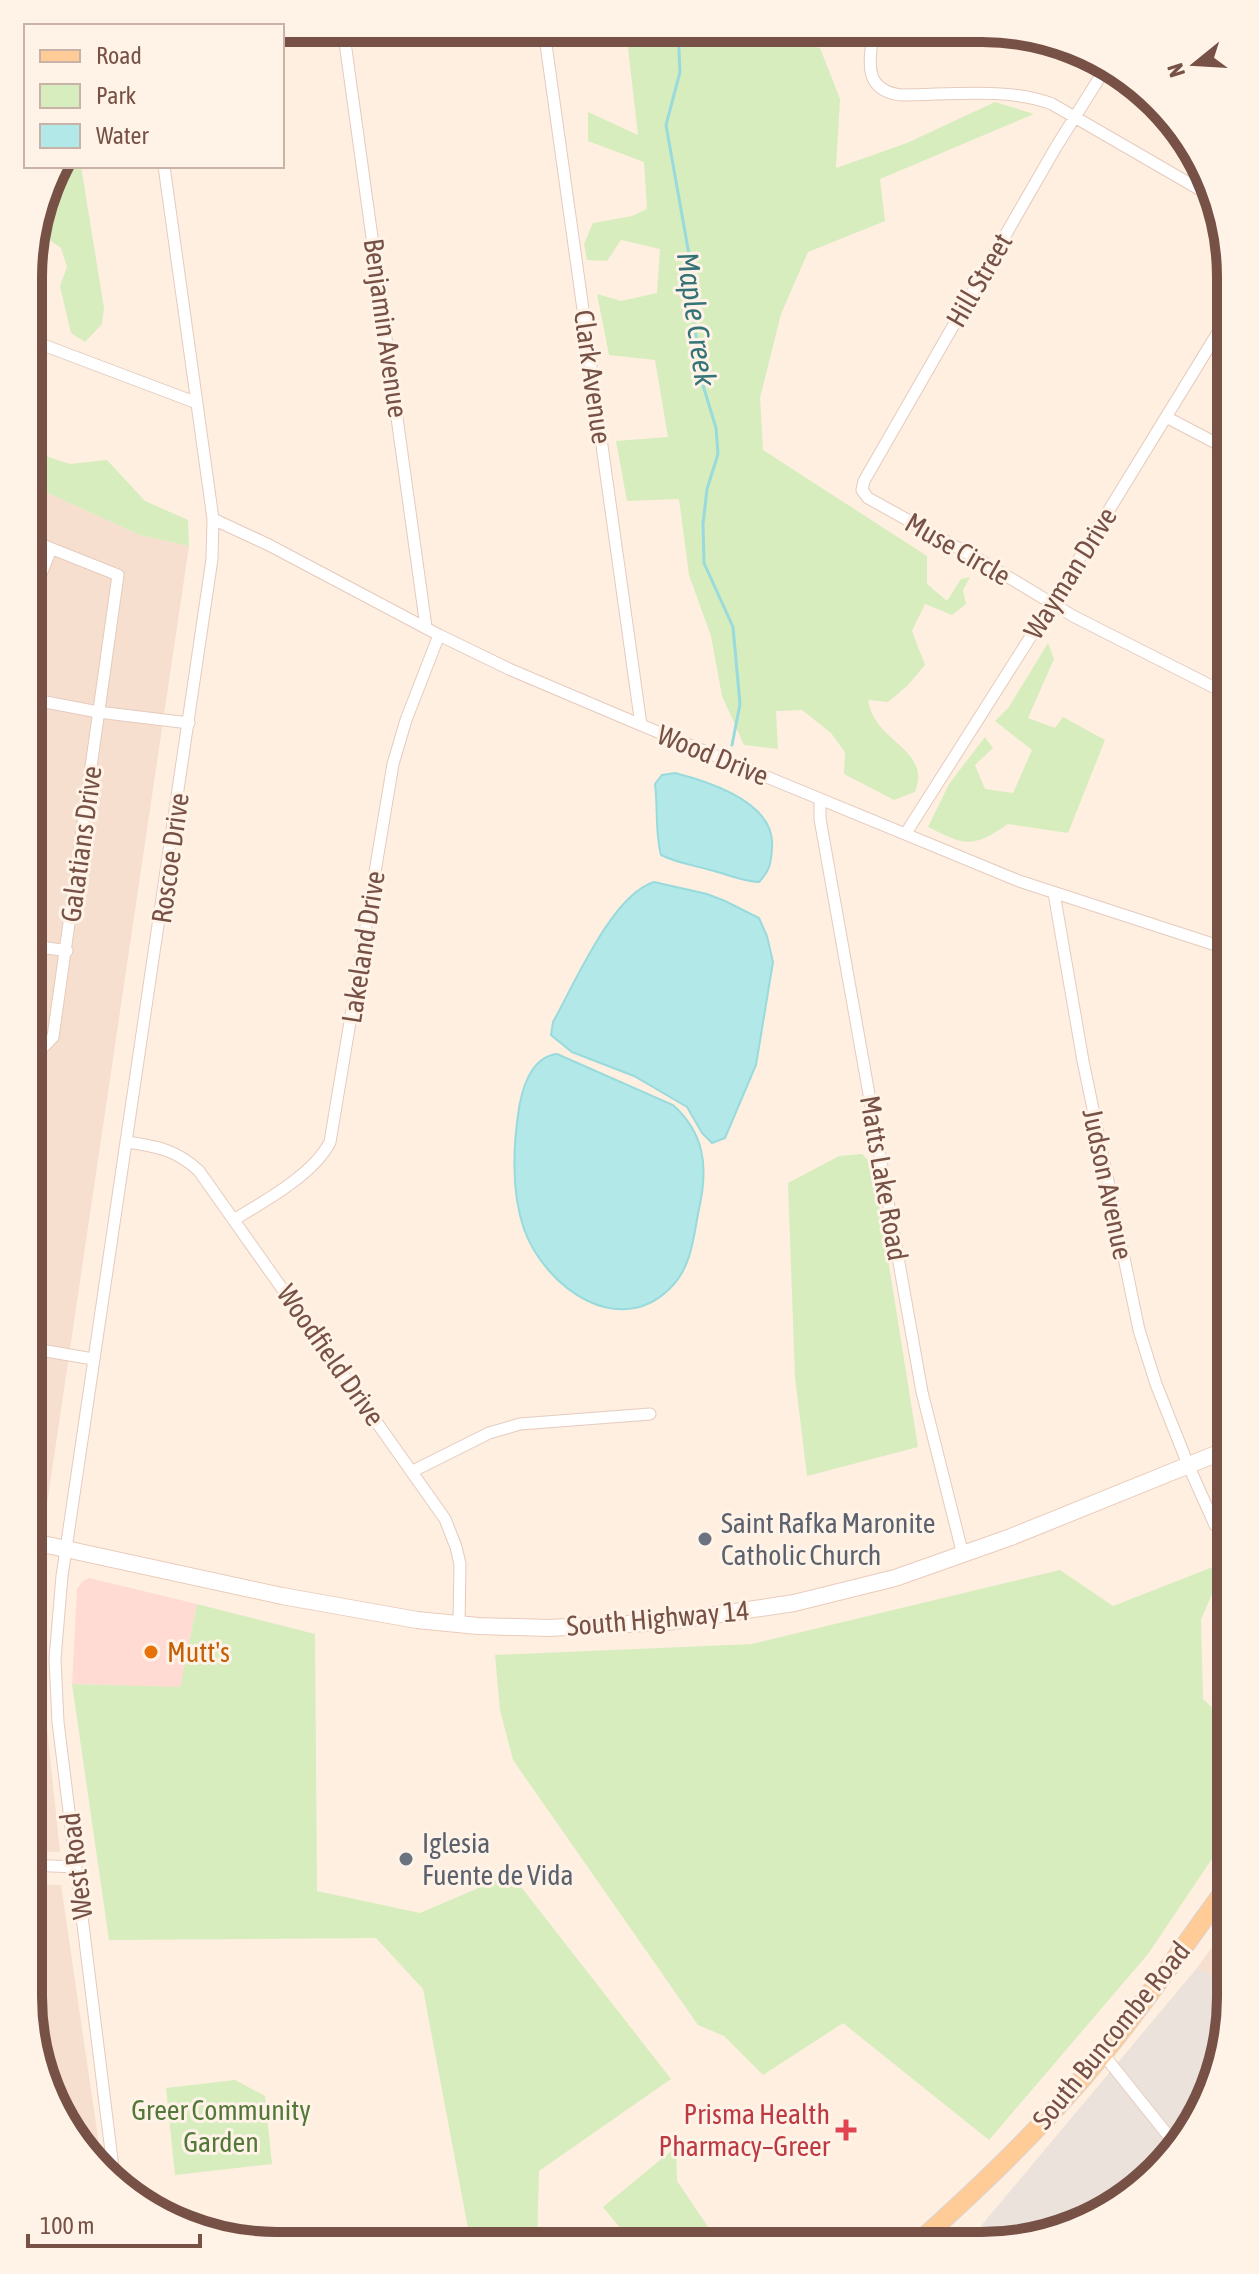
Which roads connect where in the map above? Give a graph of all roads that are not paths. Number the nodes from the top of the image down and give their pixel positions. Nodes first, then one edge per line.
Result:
1 (873, 42) edge
2 (345, 43) edge
3 (546, 43) edge
4 (1101, 75) edge
5 (1074, 117) junction
6 (164, 168) edge
7 (1200, 190) edge
8 (1217, 334) edge
9 (42, 345) edge
10 (197, 403) junction
11 (1166, 417) junction
12 (1217, 444) edge
13 (864, 494) joint
14 (213, 519) junction
15 (42, 545) edge
16 (51, 549) junction
17 (42, 572) edge
18 (1052, 603) junction
19 (426, 627) junction
20 (439, 635) junction
21 (1217, 689) edge
22 (42, 701) edge
23 (98, 712) junction
24 (189, 723) junction
25 (641, 725) junction
26 (820, 799) junction
27 (906, 833) junction
28 (1054, 893) junction
29 (1217, 945) edge
30 (42, 947) edge
31 (67, 951) junction
32 (42, 1048) edge
33 (127, 1142) junction
34 (235, 1219) junction
35 (42, 1350) edge
36 (93, 1359) junction
37 (650, 1414) dead end
38 (1216, 1455) edge
39 (1189, 1467) junction
40 (413, 1471) junction
41 (1216, 1526) edge
42 (42, 1543) edge
43 (66, 1548) junction
44 (963, 1555) junction
45 (459, 1623) junction
46 (42, 1866) edge
47 (76, 1867) junction
48 (1216, 1902) edge
49 (1103, 2054) junction
50 (1170, 2137) edge
51 (113, 2164) edge
52 (929, 2232) edge

1 - 5 street
2 - 19 street, Benjamin Avenue
3 - 25 street, Clark Avenue
4 - 5 street, Hill Street
5 - 7 street
5 - 13 street, Hill Street
6 - 10 street, Roscoe Drive
8 - 11 street, Wayman Drive
9 - 10 street
10 - 14 street, Roscoe Drive
11 - 12 street
11 - 18 street, Wayman Drive
13 - 18 street, Muse Circle
14 - 19 street, Wood Drive
14 - 24 street, Roscoe Drive
15 - 16 street
16 - 17 street
16 - 23 street, Galatians Drive
18 - 21 street, Muse Circle
18 - 27 street, Wayman Drive
19 - 20 street, Wood Drive
20 - 25 street, Wood Drive
20 - 34 street, Lakeland Drive
22 - 23 street
23 - 24 street
23 - 31 street, Galatians Drive
24 - 33 street, Roscoe Drive
25 - 26 street, Wood Drive
26 - 27 street, Wood Drive
26 - 44 street, Matts Lake Road
27 - 28 street, Wood Drive
28 - 29 street, Wood Drive
28 - 39 street, Judson Avenue
30 - 31 street
31 - 32 street, Galatians Drive
33 - 34 street, Woodfield Drive
33 - 36 street, Roscoe Drive
34 - 40 street, Woodfield Drive
35 - 36 street
36 - 43 street, Roscoe Drive
37 - 40 street
38 - 39 main road, South Highway 14
39 - 41 street, Judson Avenue
39 - 44 main road, South Highway 14
40 - 45 street, Woodfield Drive
42 - 43 main road, South Highway 14
43 - 45 main road, South Highway 14
43 - 47 street, West Road
44 - 45 main road, South Highway 14
46 - 47 street
47 - 51 street, West Road
48 - 49 main road, South Buncombe Road
49 - 50 street
49 - 52 main road, South Buncombe Road

